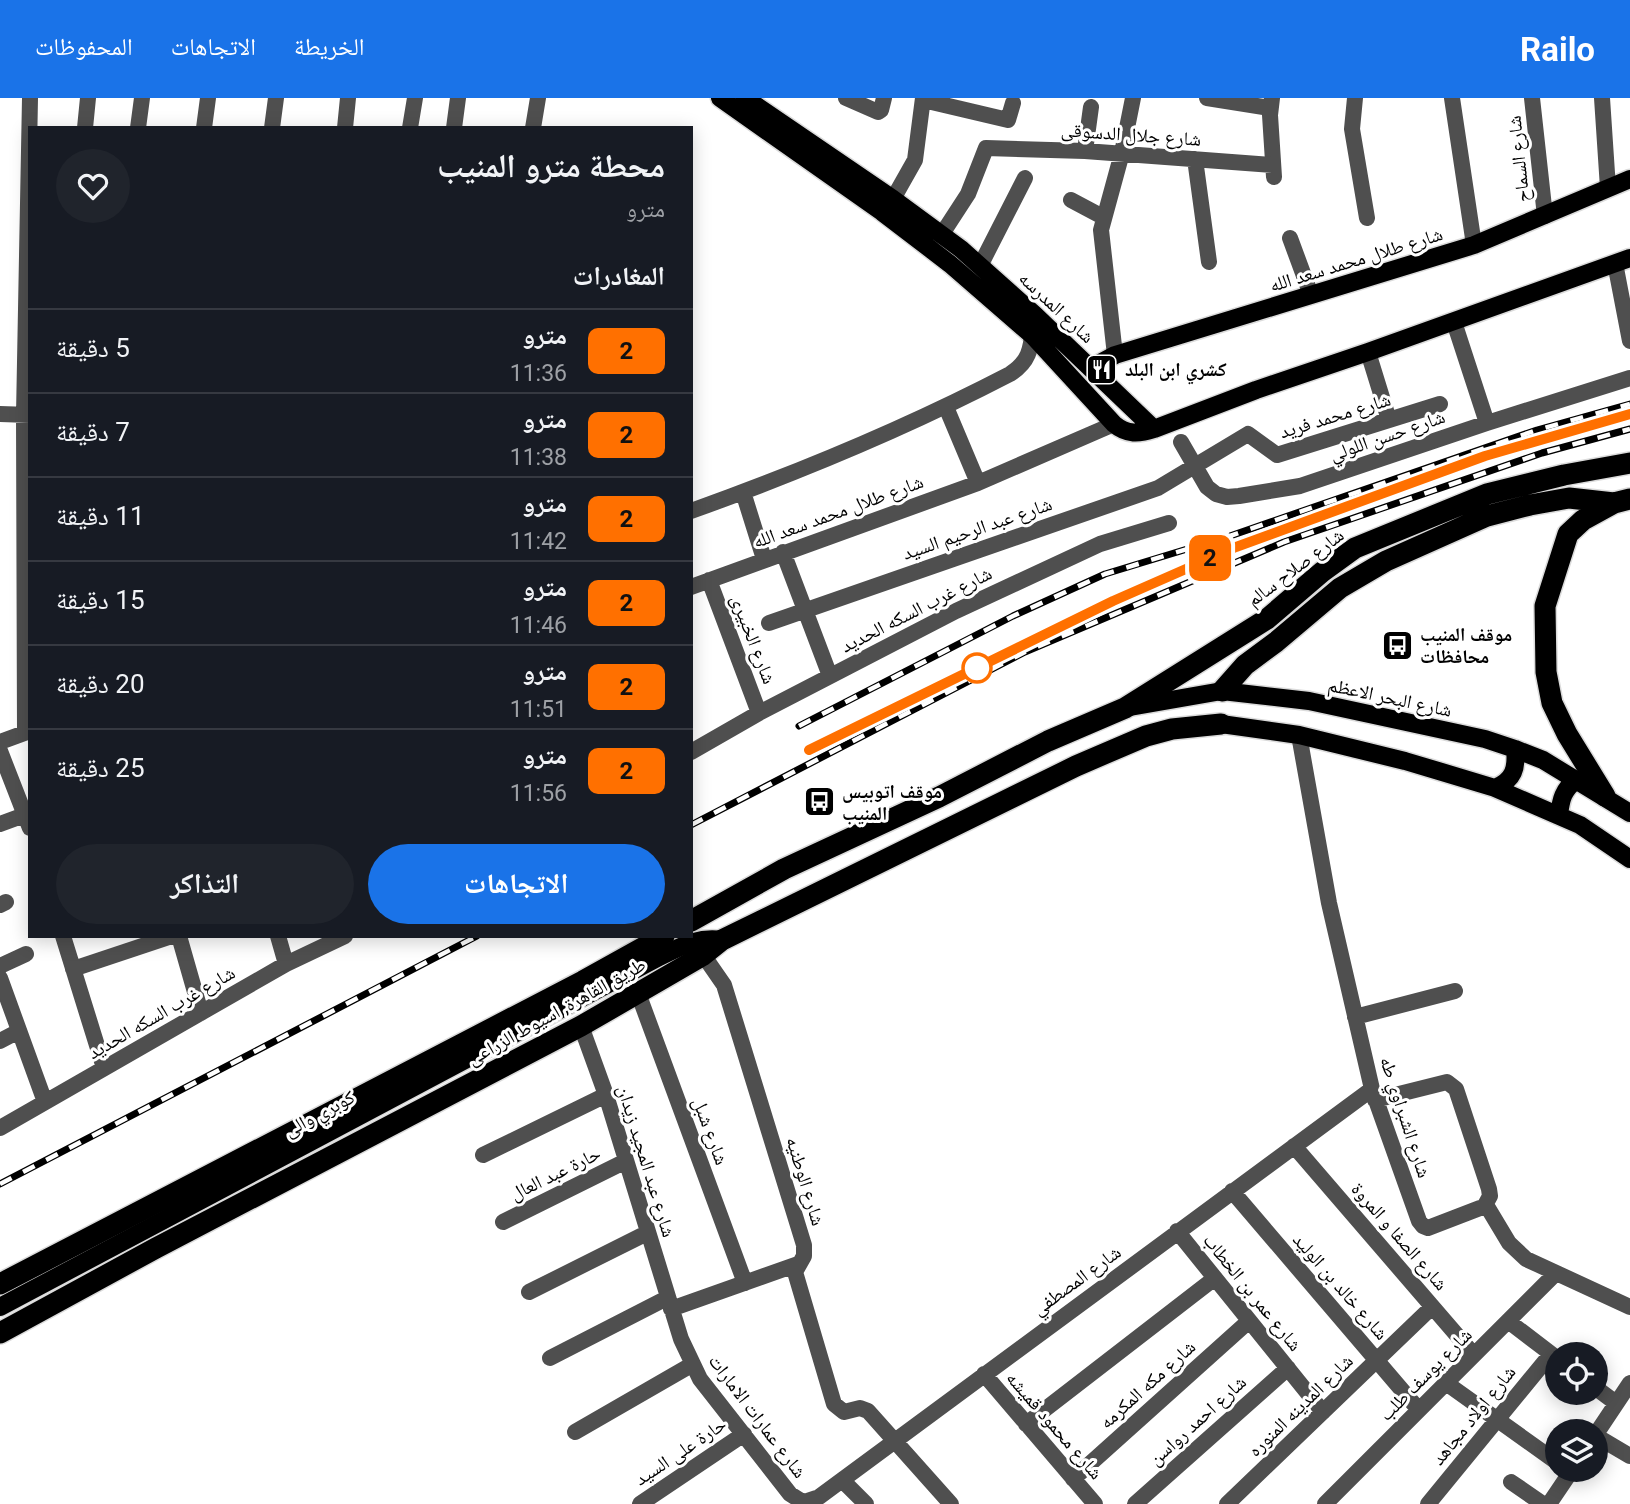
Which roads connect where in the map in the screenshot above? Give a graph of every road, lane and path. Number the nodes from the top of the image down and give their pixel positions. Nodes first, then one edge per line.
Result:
1 (30, 98) edge
2 (88, 98) edge
3 (142, 98) edge
4 (208, 98) edge
5 (276, 98) edge
6 (348, 98) edge
7 (415, 98) edge
8 (458, 98) edge
9 (538, 98) edge
10 (720, 98) edge
11 (846, 98) edge
12 (1133, 98) edge
13 (1207, 98) edge
14 (1356, 98) edge
15 (1452, 98) edge
16 (1532, 98) edge
17 (1602, 98) edge
18 (923, 99) edge
19 (751, 100) edge
20 (1013, 103) dead end
21 (1271, 103) edge
22 (882, 105) edge
23 (1091, 107) dead end
24 (30, 126) edge
25 (85, 126) edge
26 (138, 126) edge
27 (204, 126) edge
28 (272, 126) edge
29 (345, 126) edge
30 (410, 126) edge
31 (454, 126) edge
32 (533, 126) edge
33 (1085, 151) junction
34 (1122, 153) junction
35 (1195, 159) junction
36 (915, 160) junction
37 (932, 165) dead end
38 (1025, 178) dead end
39 (1630, 179) edge
40 (1608, 188) junction
41 (893, 199) junction
42 (1071, 200) dead end
43 (1545, 216) junction
44 (1103, 217) junction
45 (1367, 218) dead end
46 (942, 234) junction
47 (1290, 238) dead end
48 (1474, 245) junction
49 (1623, 261) edge
50 (1209, 262) dead end
51 (980, 266) junction
52 (1311, 295) junction
53 (28, 309) edge
54 (1035, 315) junction
55 (1454, 322) junction
56 (1032, 336) junction
57 (1630, 341) edge
58 (1368, 352) junction
59 (1115, 355) junction
60 (1091, 368) junction
61 (1630, 379) edge
62 (1440, 404) dead end
63 (946, 407) junction
64 (0, 414) edge
65 (27, 415) edge
66 (1389, 420) junction
67 (1487, 423) junction
68 (1114, 425) junction
69 (1154, 429) junction
70 (1248, 434) joint
71 (1181, 442) dead end
72 (1629, 464) edge
73 (1196, 467) junction
74 (27, 472) edge
75 (978, 482) junction
76 (1630, 488) edge
77 (743, 492) junction
78 (1622, 501) edge
79 (693, 510) edge
80 (1168, 523) dead end
81 (783, 552) junction
82 (764, 559) junction
83 (709, 580) junction
84 (693, 586) edge
85 (805, 610) junction
86 (769, 623) dead end
87 (830, 676) junction
88 (1222, 691) junction
89 (1125, 708) junction
90 (759, 713) junction
91 (1221, 724) joint
92 (27, 731) edge
93 (1299, 735) junction
94 (0, 742) edge
95 (693, 746) edge
96 (1515, 749) junction
97 (0, 751) edge
98 (1576, 780) junction
99 (1495, 788) junction
100 (1605, 796) junction
101 (1630, 813) edge
102 (1559, 815) junction
103 (28, 819) edge
104 (0, 824) edge
105 (1630, 859) edge
106 (64, 938) edge
107 (166, 938) edge
108 (180, 938) edge
109 (279, 938) edge
110 (341, 938) edge
111 (696, 939) edge
112 (661, 946) edge
113 (26, 954) dead end
114 (286, 964) junction
115 (0, 966) edge
116 (73, 969) junction
117 (0, 978) edge
118 (1455, 991) dead end
119 (638, 993) junction
120 (201, 1013) junction
121 (1355, 1017) junction
122 (581, 1026) junction
123 (19, 1031) junction
124 (0, 1041) edge
125 (104, 1068) junction
126 (1373, 1094) junction
127 (606, 1095) junction
128 (45, 1102) junction
129 (303, 1126) junction
130 (0, 1128) edge
131 (1294, 1146) junction
132 (483, 1155) dead end
133 (626, 1161) junction
134 (1232, 1191) junction
135 (1484, 1207) junction
136 (503, 1222) dead end
137 (1177, 1231) junction
138 (648, 1233) junction
139 (798, 1264) junction
140 (1555, 1274) junction
141 (1215, 1278) junction
142 (0, 1283) edge
143 (745, 1283) junction
144 (529, 1292) dead end
145 (0, 1294) edge
146 (669, 1303) junction
147 (0, 1307) edge
148 (1432, 1307) junction
149 (1630, 1307) edge
150 (1249, 1321) junction
151 (1508, 1321) junction
152 (0, 1333) edge
153 (1545, 1349) edge
154 (1474, 1355) junction
155 (550, 1358) dead end
156 (1377, 1361) junction
157 (693, 1364) junction
158 (1545, 1366) edge
159 (1288, 1368) junction
160 (984, 1374) junction
161 (1446, 1383) junction
162 (1630, 1383) edge
163 (1608, 1398) edge
164 (1616, 1404) junction
165 (1419, 1410) junction
166 (1323, 1412) junction
167 (1497, 1419) junction
168 (1606, 1419) edge
169 (1026, 1424) junction
170 (575, 1432) dead end
171 (744, 1434) junction
172 (894, 1441) junction
173 (1608, 1442) edge
174 (1545, 1453) edge
175 (1630, 1456) edge
176 (1073, 1479) junction
177 (842, 1480) junction
178 (1511, 1482) dead end
179 (1561, 1482) edge
180 (1552, 1502) edge
181 (805, 1503) edge
182 (640, 1504) edge
183 (866, 1504) edge
184 (951, 1504) edge
185 (1095, 1504) edge
186 (1135, 1504) edge
187 (1227, 1504) edge
188 (1325, 1504) edge
189 (1428, 1504) edge

1 - 24 street
2 - 25 street
3 - 26 street
4 - 27 street
5 - 28 street
6 - 29 street
7 - 30 street
8 - 31 street
9 - 32 street
10 - 56 main road, شارع المدرسه
11 - 22 street
12 - 34 street
13 - 21 street
14 - 45 street
15 - 48 street
16 - 43 street, شارع السماح
17 - 40 street
18 - 20 street
18 - 36 street
19 - 41 main road, شارع المدرسه
21 - 35 street, شارع جلال الدسوقى
23 - 33 street
33 - 34 street, شارع جلال الدسوقى
33 - 46 street, شارع جلال الدسوقى
34 - 35 street, شارع جلال الدسوقى
34 - 44 street
35 - 50 street
36 - 37 street
36 - 41 street
38 - 51 street
39 - 40 main road, شارع طلال محمد سعد الله
40 - 43 main road, شارع طلال محمد سعد الله
41 - 46 main road, شارع المدرسه
42 - 44 street
43 - 48 main road, شارع طلال محمد سعد الله
44 - 59 street
46 - 51 main road, شارع المدرسه
47 - 52 street
48 - 52 main road, شارع طلال محمد سعد الله
49 - 55 main road
49 - 57 street
51 - 54 main road, شارع المدرسه
52 - 59 main road, شارع طلال محمد سعد الله
53 - 65 street
54 - 56 street
54 - 60 main road, شارع المدرسه
55 - 58 main road
55 - 67 street
56 - 63 street
56 - 68 main road, شارع المدرسه
58 - 66 street
58 - 69 main road
59 - 60 main road, شارع طلال محمد سعد الله
60 - 69 main road, شارع المدرسه
61 - 67 street, شارع حسن اللولي
62 - 66 street, شارع محمد فريد
63 - 75 street
63 - 77 street
64 - 65 street
65 - 74 street
66 - 70 street, شارع محمد فريد
67 - 73 street, شارع حسن اللولي
68 - 69 main road
68 - 75 street, شارع طلال محمد سعد الله
70 - 73 street, شارع عبد الرحيم السيد
71 - 73 street, شارع حسن اللولي
72 - 76 highway
72 - 89 highway, شارع صلاح سالم
73 - 85 street, شارع عبد الرحيم السيد
74 - 92 street
75 - 81 street, شارع طلال محمد سعد الله
77 - 79 street
77 - 82 street
78 - 88 highway
78 - 100 highway
80 - 87 street, شارع غرب السكه الحديد
81 - 82 street, شارع طلال محمد سعد الله
81 - 85 street
82 - 83 street, شارع طلال محمد سعد الله
83 - 84 street, شارع طلال محمد سعد الله
83 - 90 street, شارع الخبيرى
85 - 86 street, شارع عبد الرحيم السيد
85 - 87 street
87 - 90 street, شارع غرب السكه الحديد
88 - 89 main road, شارع البحر الاعظم
88 - 96 main road, شارع البحر الاعظم
89 - 111 highway, طريق القاهرة, اسيوط الزراعى
90 - 95 street, شارع غرب السكه الحديد
91 - 93 main road
91 - 111 highway, طريق القاهرة, اسيوط الزراعى
92 - 94 street
93 - 99 main road
93 - 121 street, شارع الشبراوي طه
96 - 98 main road, شارع البحر الاعظم
96 - 99 main road
97 - 103 street
98 - 100 main road, شارع البحر الاعظم
98 - 102 main road
99 - 102 main road
100 - 101 main road, شارع البحر الاعظم
102 - 105 main road
103 - 104 street
106 - 116 street
107 - 116 street
108 - 120 street
109 - 114 street
110 - 114 street, شارع غرب السكه الحديد
111 - 112 main road, كوبري والى
111 - 119 highway, طريق القاهرة, اسيوط الزراعى
111 - 139 street, شارع الوطنيه
112 - 129 highway, طريق القاهرة, اسيوط الزراعى
112 - 147 main road, كوبري والى
113 - 115 street
114 - 120 street, شارع غرب السكه الحديد
116 - 125 street
117 - 123 street
118 - 121 street
119 - 122 highway, طريق القاهرة, اسيوط الزراعى
119 - 143 street, شارع شبل
120 - 125 street, شارع غرب السكه الحديد
121 - 126 street, شارع الشبراوي طه
122 - 127 street, شارع عبد المجيد زيدان
122 - 152 highway, طريق القاهرة, اسيوط الزراعى
123 - 124 street
123 - 128 street
125 - 128 street, شارع غرب السكه الحديد
126 - 131 street, شارع المصطفي
126 - 135 street, شارع الشبراوي طه
126 - 135 street
127 - 132 street
127 - 133 street, شارع عبد المجيد زيدان
128 - 130 street, شارع غرب السكه الحديد
129 - 142 highway, طريق القاهرة, اسيوط الزراعى
129 - 145 main road, كوبري والى
131 - 134 street, شارع المصطفي
131 - 148 street, شارع الصفا و المروة
133 - 136 street, حارة عبد العال
133 - 138 street, شارع عبد المجيد زيدان
134 - 137 street, شارع المصطفي
134 - 156 street, شارع خالد بن الوليد
135 - 140 street
137 - 141 street, شارع عمر بن الخطاب
137 - 160 street, شارع المصطفي
138 - 144 street
138 - 146 street, شارع عبد المجيد زيدان
139 - 143 street
139 - 172 street, شارع الوطنيه
140 - 149 street
140 - 151 street, شارع يوسف طلب
141 - 150 street, شارع عمر بن الخطاب
141 - 169 street
143 - 146 street
146 - 155 street
146 - 157 street, شارع عمارات الامارات
148 - 154 street, شارع الصفا و المروة
148 - 156 street, شارع المدينه المنوره
150 - 159 street, شارع عمر بن الخطاب
150 - 176 street, شارع مكه المكرمه
151 - 153 street
151 - 154 street, شارع يوسف طلب
154 - 161 street, شارع يوسف طلب
156 - 165 street, شارع خالد بن الوليد
156 - 166 street, شارع المدينه المنوره
157 - 170 street
157 - 171 street, شارع عمارات الامارات
158 - 167 street, شارع اولاد مجاهد
159 - 166 street, شارع عمر بن الخطاب
159 - 186 street, شارع احمد رواسن
160 - 169 street, شارع محمود قميشه
160 - 172 street, شارع المصطفي
161 - 165 street, شارع يوسف طلب
161 - 167 street
162 - 164 street
163 - 164 street
164 - 168 street
165 - 188 street, شارع يوسف طلب
166 - 187 street, شارع المدينه المنوره
167 - 174 street
167 - 189 street, شارع اولاد مجاهد
169 - 176 street, شارع محمود قميشه
171 - 181 street, شارع عمارات الامارات
171 - 182 street, حارة على السيد
172 - 177 street, شارع المصطفي
172 - 184 street
173 - 175 street
176 - 185 street, شارع محمود قميشه
177 - 181 street, شارع المصطفي
177 - 183 street
178 - 180 street
179 - 180 street

